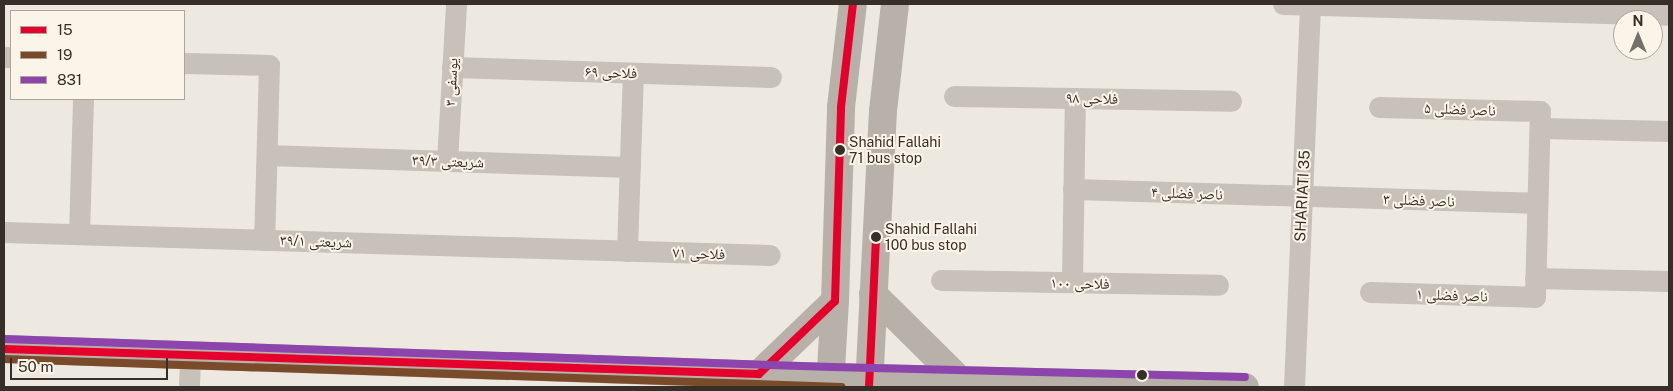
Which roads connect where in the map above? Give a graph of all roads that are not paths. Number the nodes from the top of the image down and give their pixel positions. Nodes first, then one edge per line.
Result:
1 (456, 4) edge
2 (852, 4) edge
3 (896, 4) edge
4 (1283, 4) edge
5 (1310, 4) edge
6 (1669, 15) edge
7 (185, 63) edge
8 (452, 67) junction
9 (633, 72) junction
10 (771, 77) dead end
11 (954, 96) dead end
12 (1075, 98) junction
13 (83, 100) edge
14 (1231, 101) dead end
15 (1379, 107) dead end
16 (1540, 119) junction
17 (1669, 131) edge
18 (267, 156) junction
19 (447, 161) junction
20 (630, 167) junction
21 (1073, 189) junction
22 (1302, 196) junction
23 (1537, 203) junction
24 (4, 232) edge
25 (79, 234) junction
26 (264, 240) junction
27 (627, 251) junction
28 (770, 256) dead end
29 (941, 280) dead end
30 (1669, 281) edge
31 (1072, 282) junction
32 (1218, 286) dead end
33 (1535, 287) junction
34 (1370, 292) dead end
35 (873, 294) junction
36 (835, 301) junction
37 (4, 349) edge
38 (190, 356) junction
39 (759, 374) junction
40 (960, 381) junction
41 (831, 382) edge
42 (870, 383) edge
43 (189, 387) edge
44 (1245, 387) edge
45 (1294, 387) edge

1 - 8 street, یوسفی ۳
2 - 36 main road
3 - 35 main road
4 - 5 street
5 - 6 street
5 - 22 street, SHARIATI 35
7 - 18 street
8 - 9 street, فلاحی ۶۹
8 - 19 street, یوسفی ۳
9 - 10 street, فلاحی ۶۹
9 - 20 street
11 - 12 street, فلاحی ۹۸
12 - 14 street, فلاحی ۹۸
12 - 21 street
13 - 25 street
15 - 16 street, ناصر فضلی ۵
16 - 17 street, ناصر فضلی ۵
16 - 23 street
18 - 19 street, شریعتی ۳۹/۳
18 - 26 street
19 - 20 street, شریعتی ۳۹/۳
20 - 27 street
21 - 22 street, ناصر فضلی ۴
21 - 31 street
22 - 23 street, ناصر فضلی ۳
22 - 45 street, SHARIATI 35
23 - 33 street
24 - 25 street, شریعتی ۳۹/۱
25 - 26 street, شریعتی ۳۹/۱
26 - 27 street, شریعتی ۳۹/۱
27 - 28 street, فلاحی ۷۱
29 - 31 street, فلاحی ۱۰۰
30 - 33 street, ناصر فضلی ۱
31 - 32 street, فلاحی ۱۰۰
33 - 34 street, ناصر فضلی ۱
35 - 40 main road
35 - 42 main road
36 - 39 main road
36 - 41 main road
37 - 38 main road
38 - 39 main road
38 - 43 street
39 - 41 main road
40 - 42 main road
40 - 44 main road
41 - 42 main road

